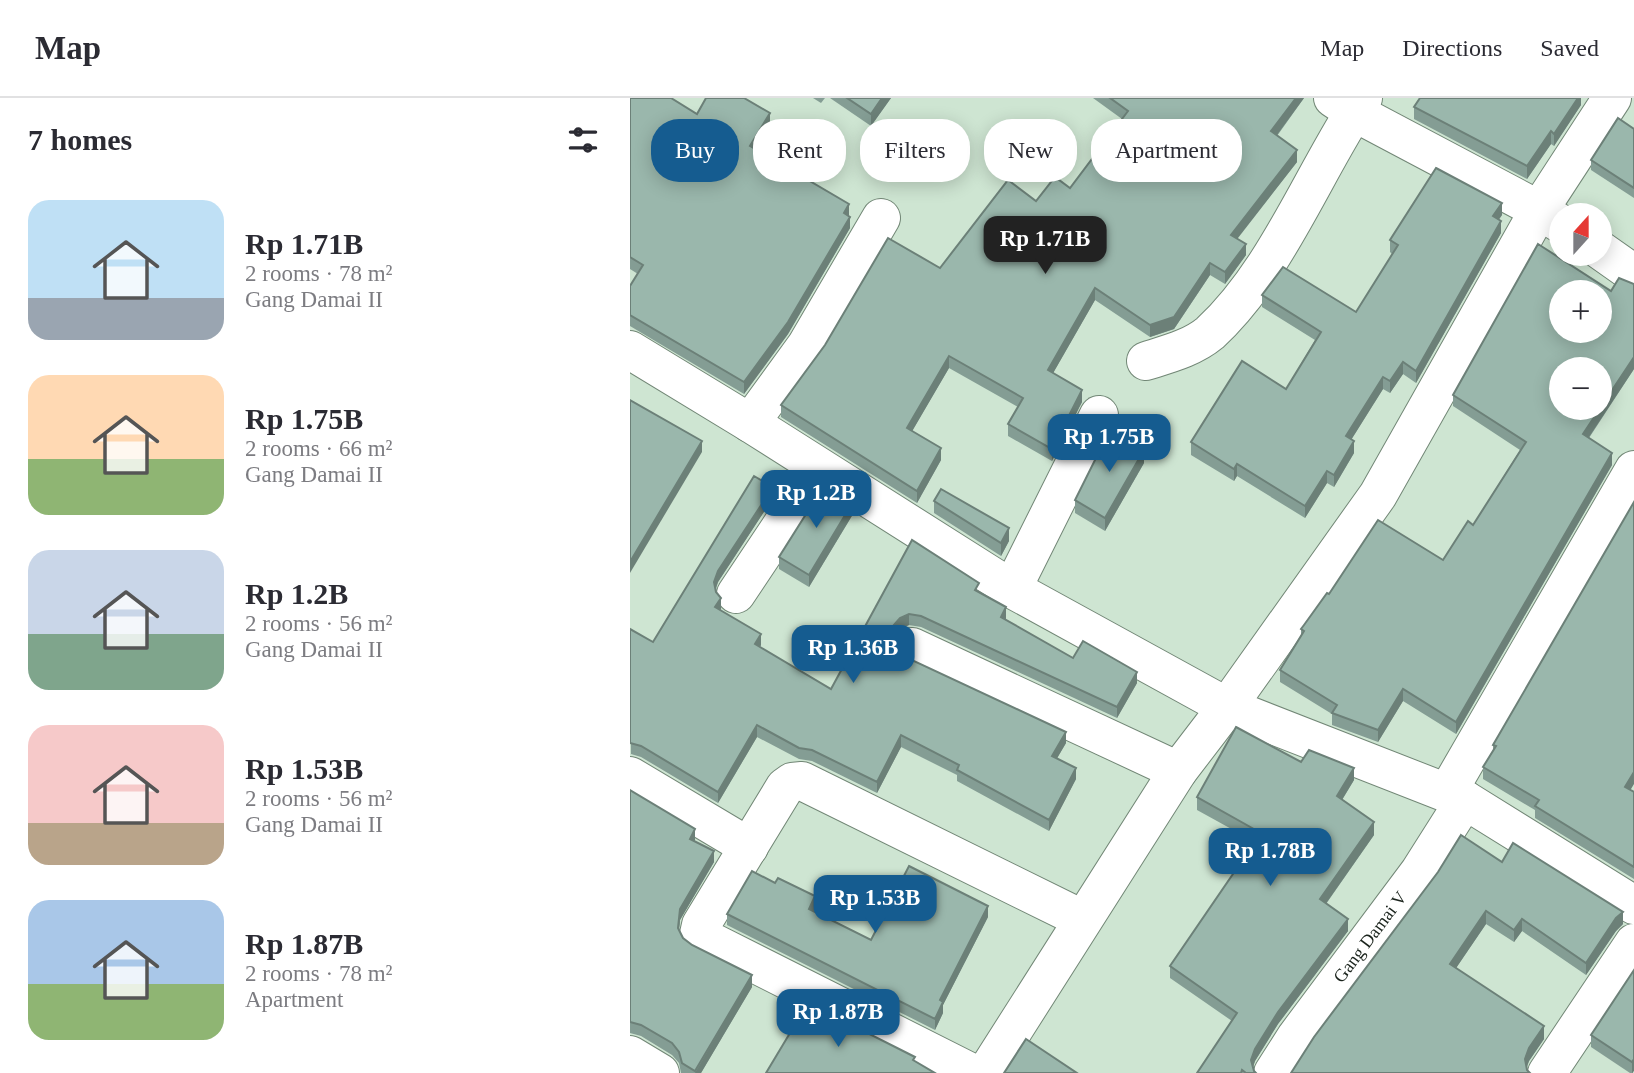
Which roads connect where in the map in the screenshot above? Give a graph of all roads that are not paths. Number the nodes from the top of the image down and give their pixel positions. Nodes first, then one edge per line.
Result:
1 (1612, 98) edge
2 (1350, 103) edge
3 (1557, 203) edge
4 (1549, 216) edge
5 (881, 218) dead end
6 (1549, 219) edge
7 (1612, 258) edge
8 (1634, 274) edge
9 (630, 350) edge
10 (1146, 361) dead end
11 (1100, 415) dead end
12 (750, 423) junction
13 (817, 467) junction
14 (1634, 470) edge
15 (1012, 590) junction
16 (736, 594) dead end
17 (912, 647) dead end
18 (1227, 707) junction
19 (1178, 771) junction
20 (630, 776) edge
21 (1456, 796) junction
22 (749, 847) junction
23 (1631, 895) edge
24 (1083, 919) junction
25 (1634, 943) edge
26 (630, 1055) edge
27 (660, 1073) edge
28 (972, 1073) edge
29 (986, 1073) edge
30 (1273, 1073) edge
31 (1547, 1073) edge

1 - 3 street
2 - 4 street
2 - 10 street
5 - 12 street
6 - 18 street
7 - 8 street
9 - 12 street
11 - 15 street
12 - 13 street
13 - 15 street
13 - 16 street
14 - 21 street, Gang Damai V
15 - 18 street
17 - 19 street
18 - 19 street
18 - 21 street
19 - 24 street
20 - 22 street
21 - 23 street
21 - 30 street, Gang Damai V
22 - 24 street
22 - 28 street
24 - 29 street
25 - 31 street
26 - 27 street

